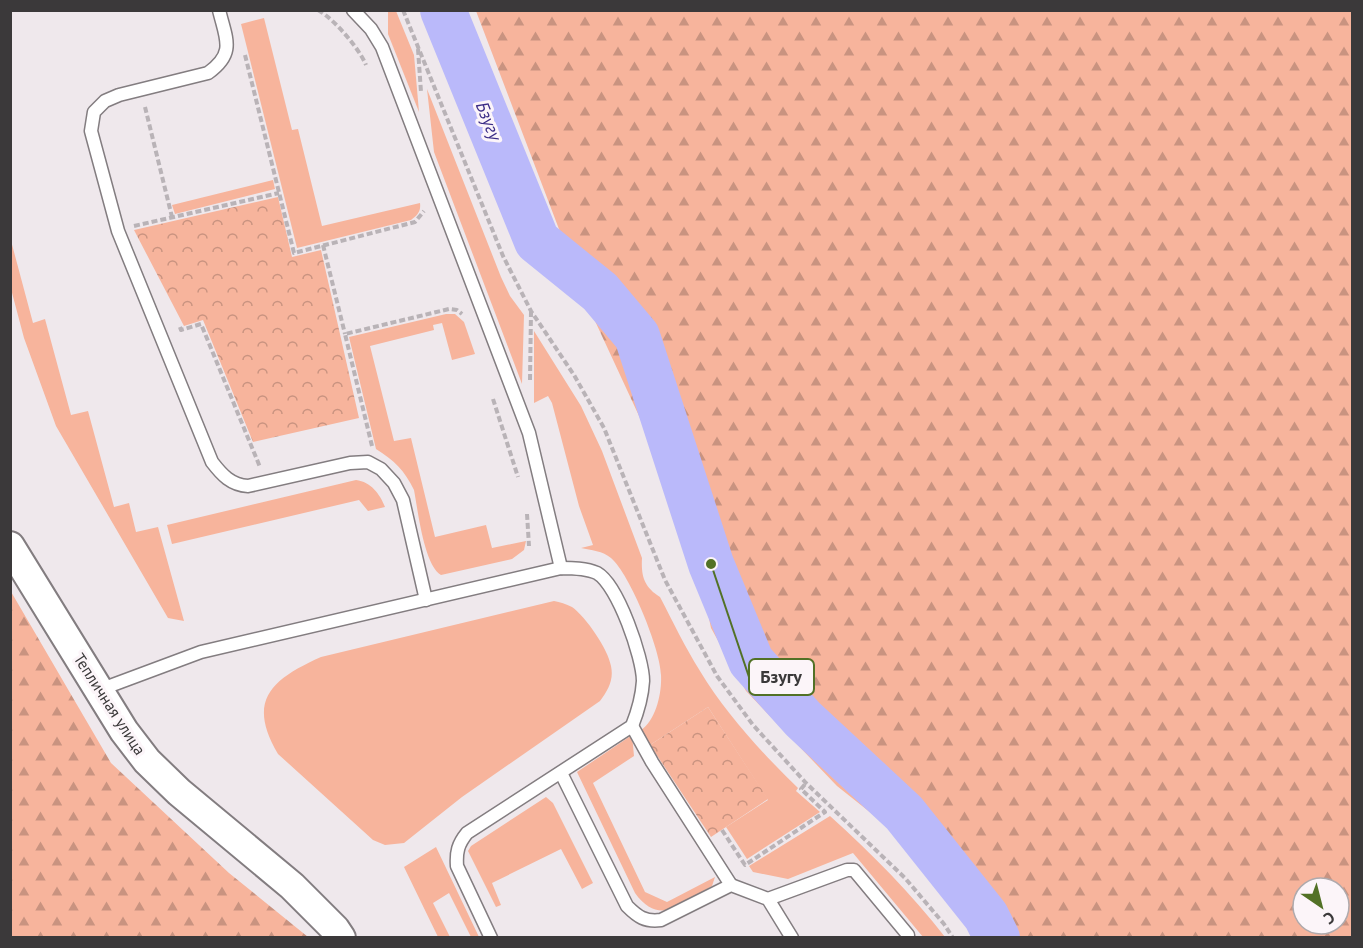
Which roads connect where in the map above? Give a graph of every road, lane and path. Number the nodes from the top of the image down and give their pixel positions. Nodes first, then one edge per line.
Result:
1 (219, 10) edge
2 (318, 10) edge
3 (353, 10) edge
4 (403, 10) edge
5 (243, 48) dead end
6 (369, 71) dead end
7 (141, 89) junction
8 (279, 193) junction
9 (425, 207) dead end
10 (172, 217) junction
11 (132, 233) dead end
12 (324, 245) junction
13 (531, 312) junction
14 (465, 315) dead end
15 (176, 320) dead end
16 (345, 334) junction
17 (490, 389) dead end
18 (530, 389) dead end
19 (381, 469) junction
20 (264, 482) junction
21 (521, 488) dead end
22 (526, 509) dead end
23 (10, 546) edge
24 (529, 546) dead end
25 (561, 568) junction
26 (426, 600) junction
27 (99, 690) junction
28 (632, 726) junction
29 (561, 773) junction
30 (806, 783) junction
31 (722, 830) dead end
32 (732, 885) junction
33 (768, 899) junction
34 (908, 935) dead end
35 (341, 938) edge
36 (491, 938) edge
37 (792, 938) edge
38 (953, 938) edge

1 - 7 lane
2 - 6 path
3 - 25 lane
4 - 13 path
5 - 8 path
7 - 10 path
7 - 20 lane
8 - 10 path
8 - 12 path
9 - 12 path
10 - 11 path
12 - 16 path
13 - 18 path
13 - 30 path
14 - 16 path
15 - 20 path
16 - 19 path
17 - 21 path
19 - 20 lane
19 - 26 lane
22 - 24 path
23 - 27 street, Тепличная улица
25 - 26 lane
25 - 28 lane
26 - 27 lane
27 - 35 street, Тепличная улица
28 - 29 lane
28 - 32 lane
29 - 32 lane
29 - 36 lane
30 - 31 path
30 - 38 path
32 - 33 lane
33 - 34 lane
33 - 37 lane

